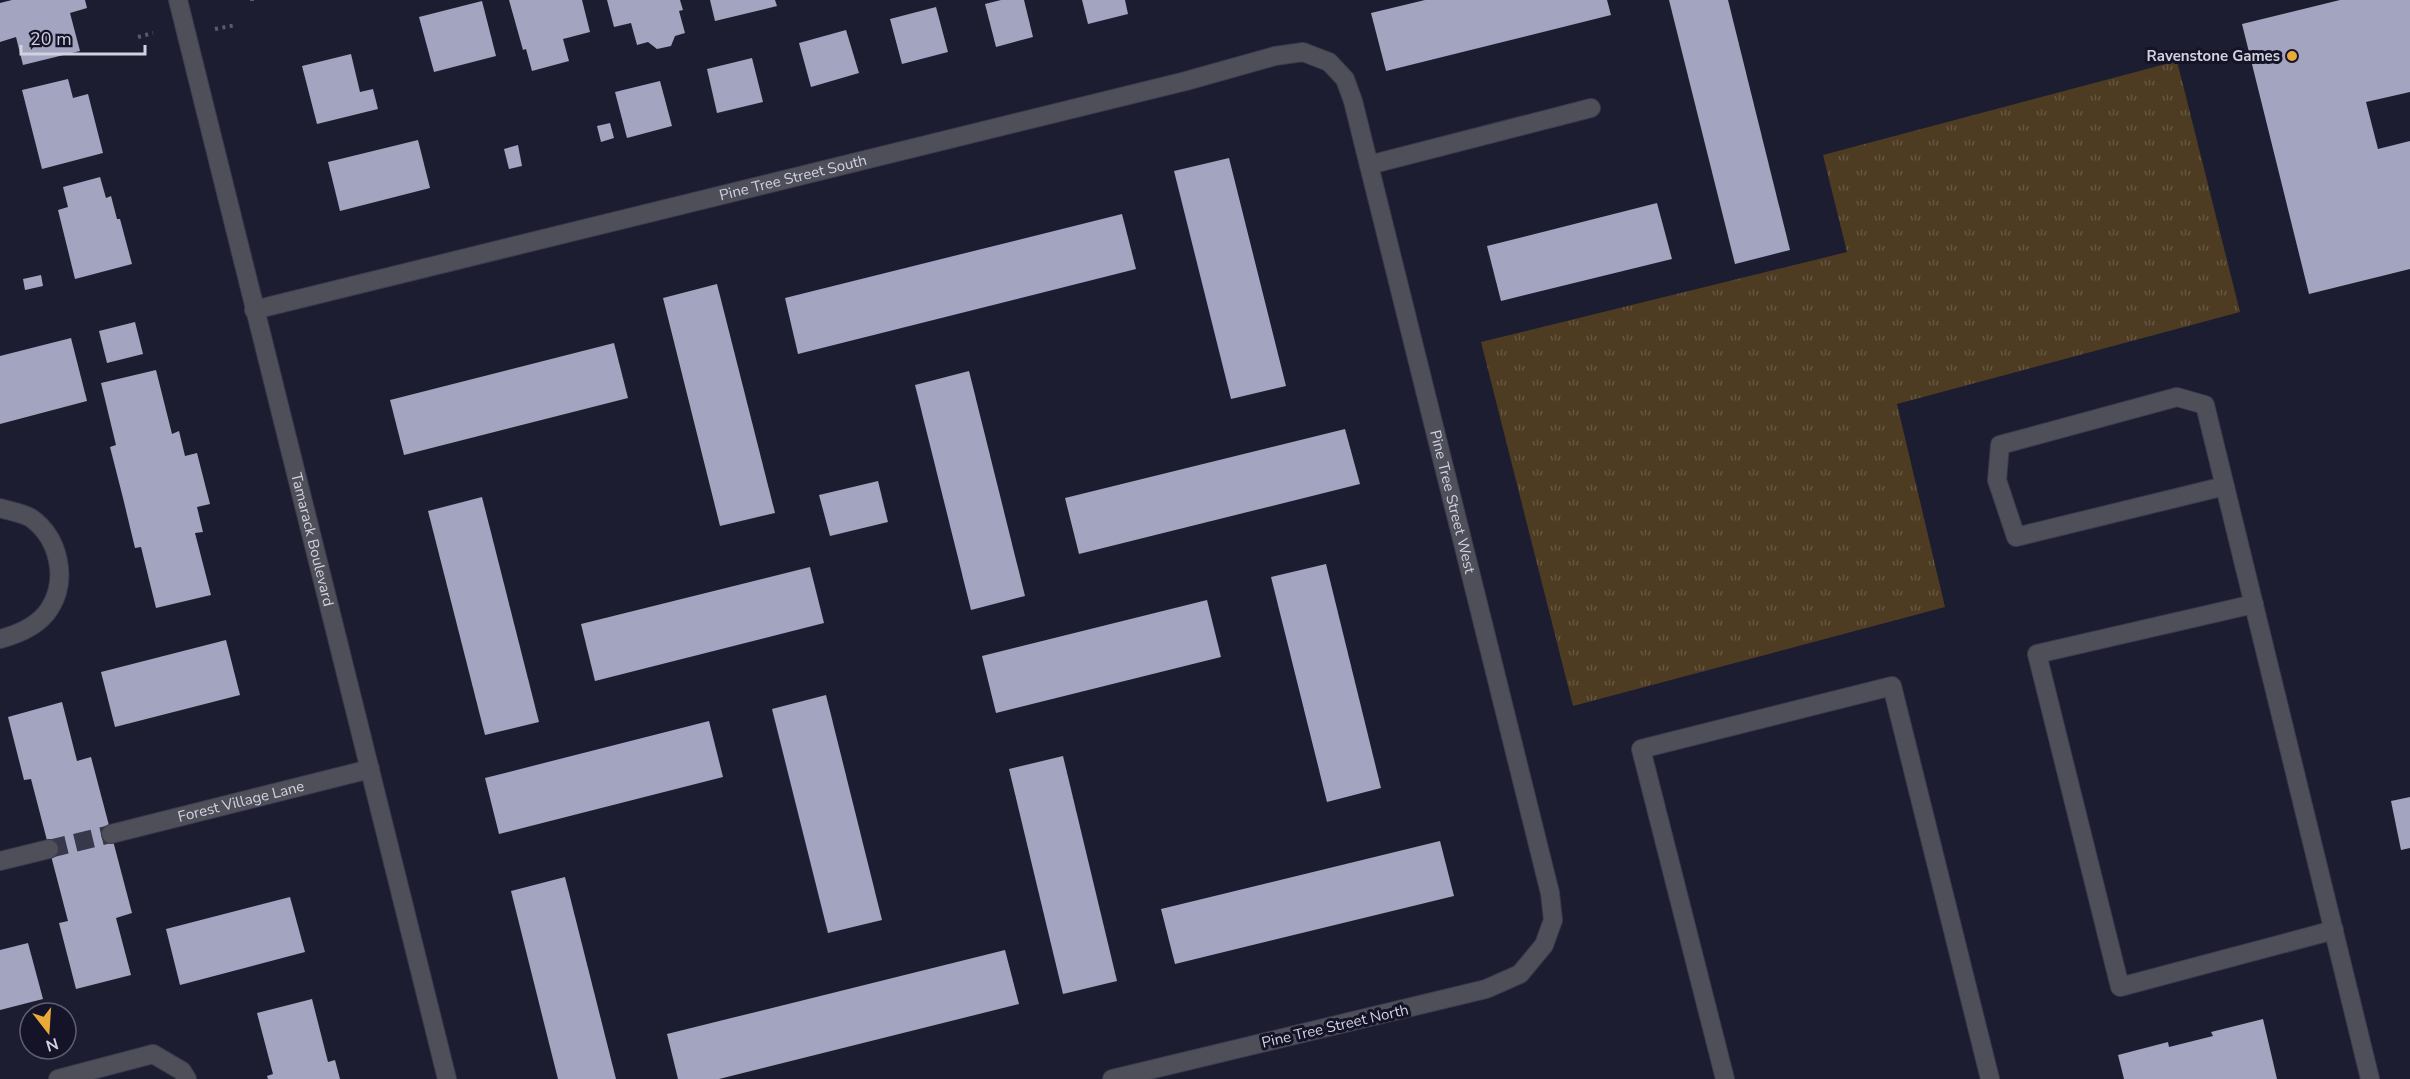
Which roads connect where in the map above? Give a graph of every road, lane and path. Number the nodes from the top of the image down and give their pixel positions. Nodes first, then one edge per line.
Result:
1 (178, 0) edge
2 (236, 25) dead end
3 (214, 29) dead end
4 (153, 33) dead end
5 (138, 37) dead end
6 (1329, 62) joint
7 (1591, 108) dead end
8 (1369, 165) junction
9 (254, 310) junction
10 (2225, 486) junction
11 (0, 508) edge
12 (2254, 604) junction
13 (0, 639) edge
14 (370, 769) junction
15 (111, 834) tunnel mouth
16 (49, 849) tunnel mouth
17 (0, 861) edge
18 (2334, 930) junction
19 (1544, 945) joint
20 (58, 1079) edge
21 (188, 1079) edge
22 (447, 1079) edge
23 (1112, 1079) edge
24 (1725, 1079) edge
25 (1990, 1079) edge
26 (2370, 1079) edge

1 - 9 street, Tamarack Boulevard
2 - 3 path
4 - 5 path
6 - 8 street, Pine Tree Street West
6 - 9 street, Pine Tree Street South
7 - 8 street
8 - 19 street, Pine Tree Street West
9 - 14 street, Tamarack Boulevard
10 - 10 street
10 - 12 street
11 - 13 street
12 - 18 street
12 - 18 street
14 - 15 street, Forest Village Lane
14 - 22 street, Tamarack Boulevard
16 - 17 street
18 - 26 street
19 - 23 street, Pine Tree Street North
20 - 21 street
24 - 25 street

